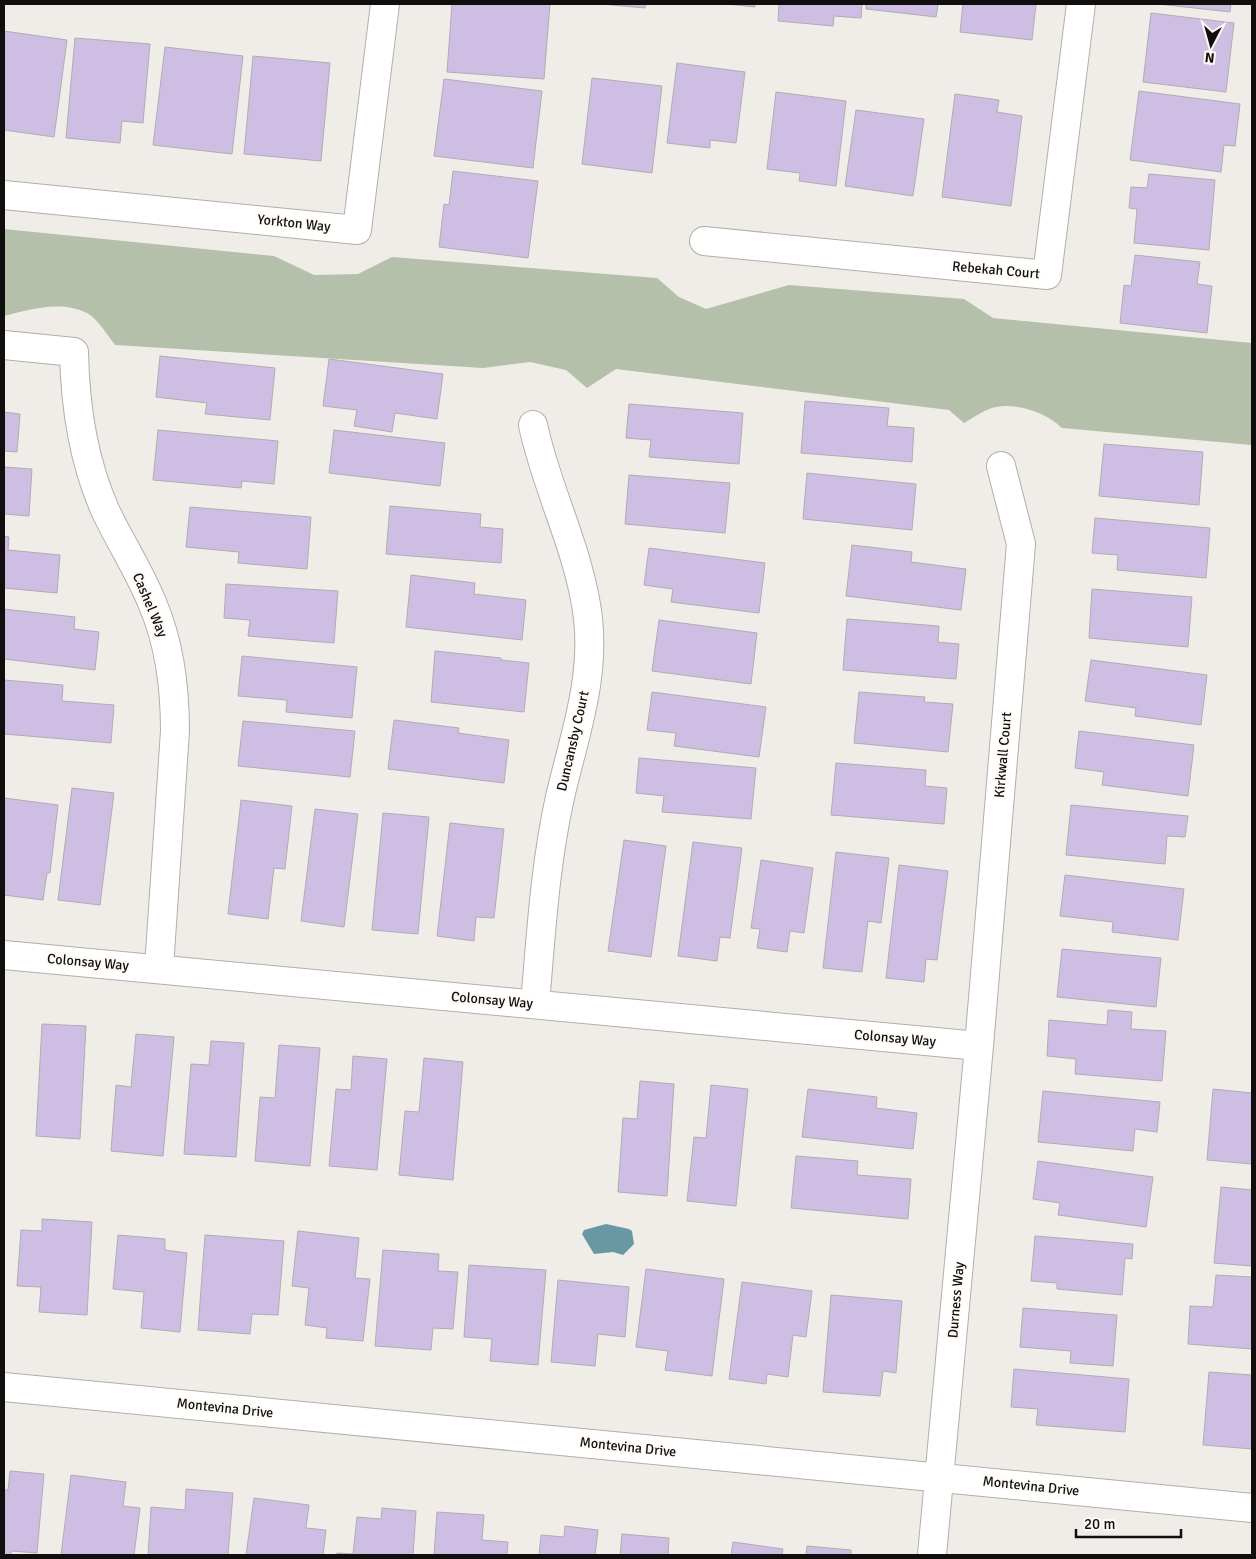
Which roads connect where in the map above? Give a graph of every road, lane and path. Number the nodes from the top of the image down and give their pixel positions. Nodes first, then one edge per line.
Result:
1 (385, 4) edge
2 (1081, 4) edge
3 (4, 194) edge
4 (704, 241) dead end
5 (4, 346) edge
6 (533, 425) dead end
7 (1001, 466) dead end
8 (4, 955) edge
9 (159, 968) junction
10 (535, 1004) junction
11 (980, 1046) junction
12 (4, 1388) edge
13 (939, 1477) junction
14 (1252, 1508) edge
15 (932, 1555) edge

1 - 3 street, Yorkton Way
2 - 4 street, Rebekah Court
5 - 9 street, Cashel Way
6 - 10 street, Duncansby Court
7 - 11 street, Kirkwall Court
8 - 9 street, Colonsay Way
9 - 10 street, Colonsay Way
10 - 11 street, Colonsay Way
11 - 13 street, Durness Way
12 - 13 street, Montevina Drive
13 - 14 street, Montevina Drive
13 - 15 street, Durness Way

